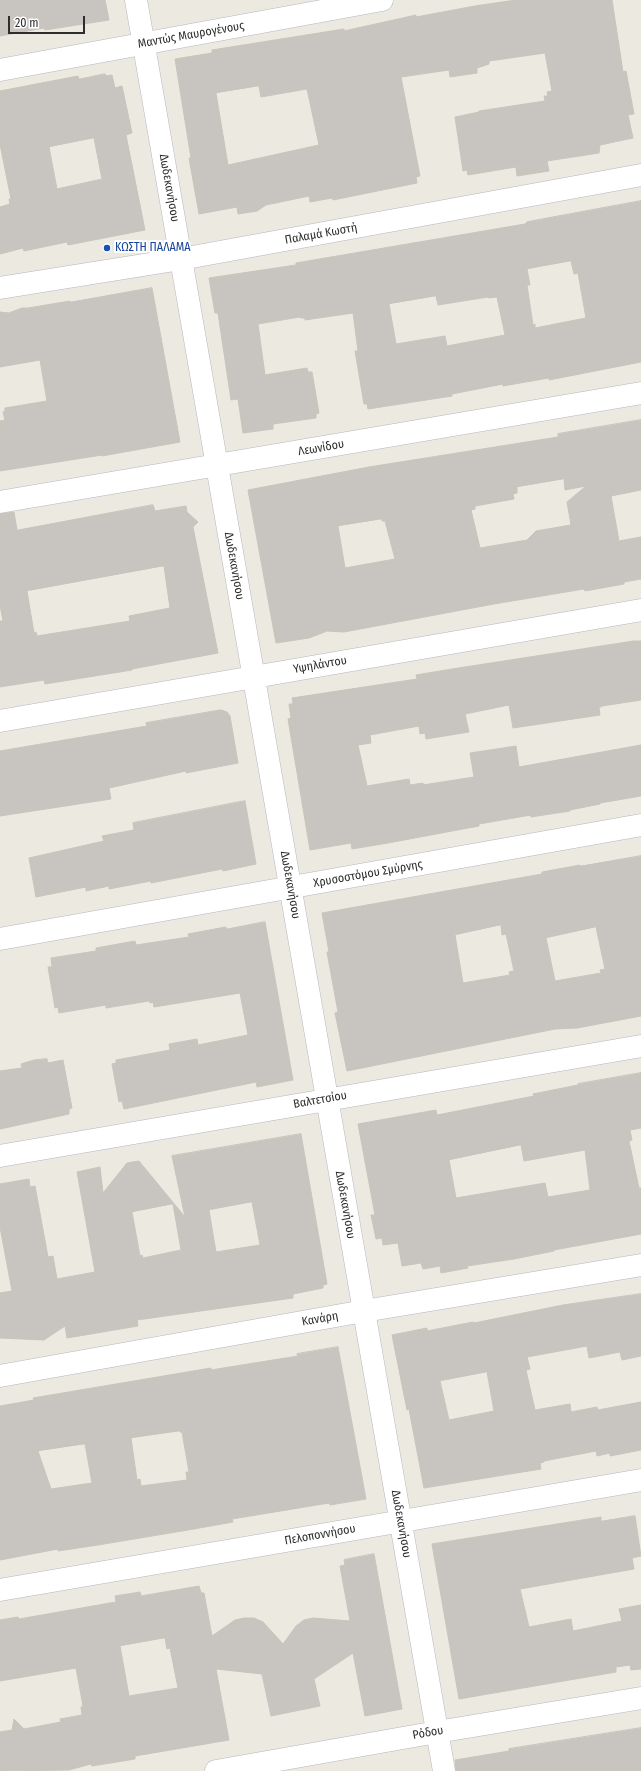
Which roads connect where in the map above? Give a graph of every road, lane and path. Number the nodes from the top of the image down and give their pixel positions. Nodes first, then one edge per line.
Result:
1 (136, 0) edge
2 (382, 0) edge
3 (143, 43) junction
4 (0, 70) edge
5 (641, 176) edge
6 (181, 259) junction
7 (0, 288) edge
8 (641, 393) edge
9 (217, 466) junction
10 (0, 502) edge
11 (641, 610) edge
12 (254, 676) junction
13 (0, 721) edge
14 (641, 825) edge
15 (290, 888) junction
16 (0, 939) edge
17 (641, 1046) edge
18 (327, 1099) junction
19 (0, 1156) edge
20 (641, 1265) edge
21 (364, 1311) junction
22 (0, 1376) edge
23 (641, 1480) edge
24 (400, 1521) junction
25 (0, 1590) edge
26 (641, 1698) edge
27 (437, 1732) junction
28 (216, 1771) edge
29 (444, 1771) edge

1 - 3 street, Δωδεκανήσου
2 - 3 street, Μαντώς Μαυρογένους
3 - 4 street, Μαντώς Μαυρογένους
3 - 6 street, Δωδεκανήσου
5 - 6 street, Παλαμά Κωστή
6 - 7 street, Παλαμά Κωστή
6 - 9 street, Δωδεκανήσου
8 - 9 street, Λεωνίδου
9 - 10 street, Λεωνίδου
9 - 12 street, Δωδεκανήσου
11 - 12 street, Υψηλάντου
12 - 13 street, Υψηλάντου
12 - 15 street, Δωδεκανήσου
14 - 15 street, Χρυσοστόμου Σμύρνης
15 - 16 street, Χρυσοστόμου Σμύρνης
15 - 18 street, Δωδεκανήσου
17 - 18 street, Βαλτετσίου
18 - 19 street, Βαλτετσίου
18 - 21 street, Δωδεκανήσου
20 - 21 street, Κανάρη
21 - 22 street, Κανάρη
21 - 24 street, Δωδεκανήσου
23 - 24 street, Πελοποννήσου
24 - 25 street, Πελοποννήσου
24 - 27 street, Δωδεκανήσου
26 - 27 street, Ρόδου
27 - 28 street, Ρόδου
27 - 29 street, Δωδεκανήσου

